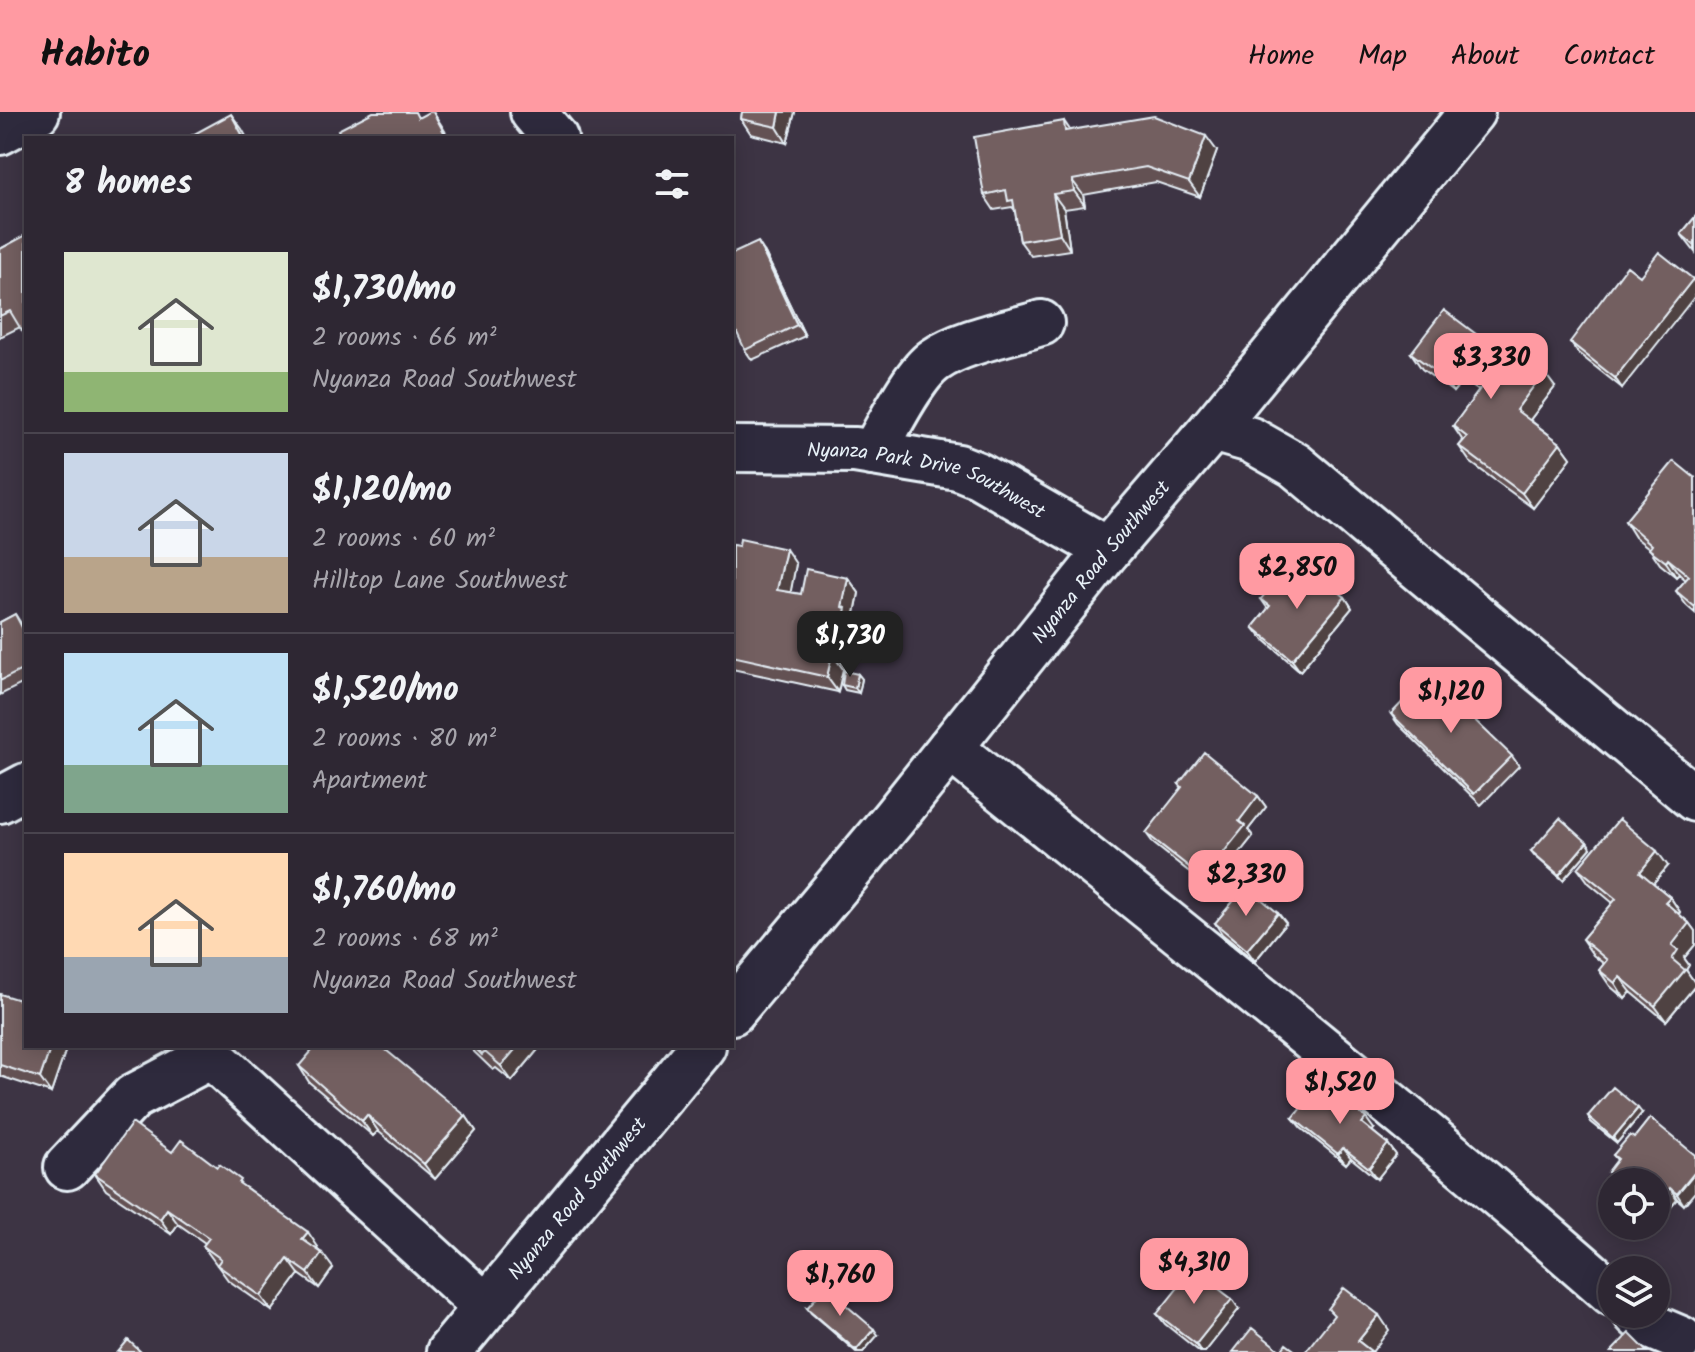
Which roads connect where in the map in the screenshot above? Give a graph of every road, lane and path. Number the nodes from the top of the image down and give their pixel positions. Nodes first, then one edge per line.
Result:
1 (37, 112) edge
2 (533, 112) edge
3 (1472, 112) edge
4 (0, 132) edge
5 (553, 136) edge
6 (1041, 323) dead end
7 (1212, 429) junction
8 (734, 449) edge
9 (873, 453) junction
10 (1108, 550) junction
11 (950, 748) junction
12 (24, 787) edge
13 (1695, 799) edge
14 (0, 800) edge
15 (734, 1010) edge
16 (701, 1048) edge
17 (205, 1051) edge
18 (67, 1167) dead end
19 (1598, 1281) edge
20 (486, 1307) junction
21 (1655, 1328) edge
22 (1681, 1339) dead end
23 (449, 1352) edge

1 - 4 street
2 - 5 street
3 - 7 street, Nyanza Road Southwest
6 - 9 street
7 - 10 street, Nyanza Road Southwest
7 - 13 street
8 - 9 street, Nyanza Park Drive Southwest
9 - 10 street, Nyanza Park Drive Southwest
10 - 11 street, Nyanza Road Southwest
11 - 15 street, Nyanza Road Southwest
11 - 19 street
12 - 14 street
16 - 20 street, Nyanza Road Southwest
17 - 18 street
17 - 20 street
20 - 23 street, Nyanza Road Southwest
21 - 22 street

